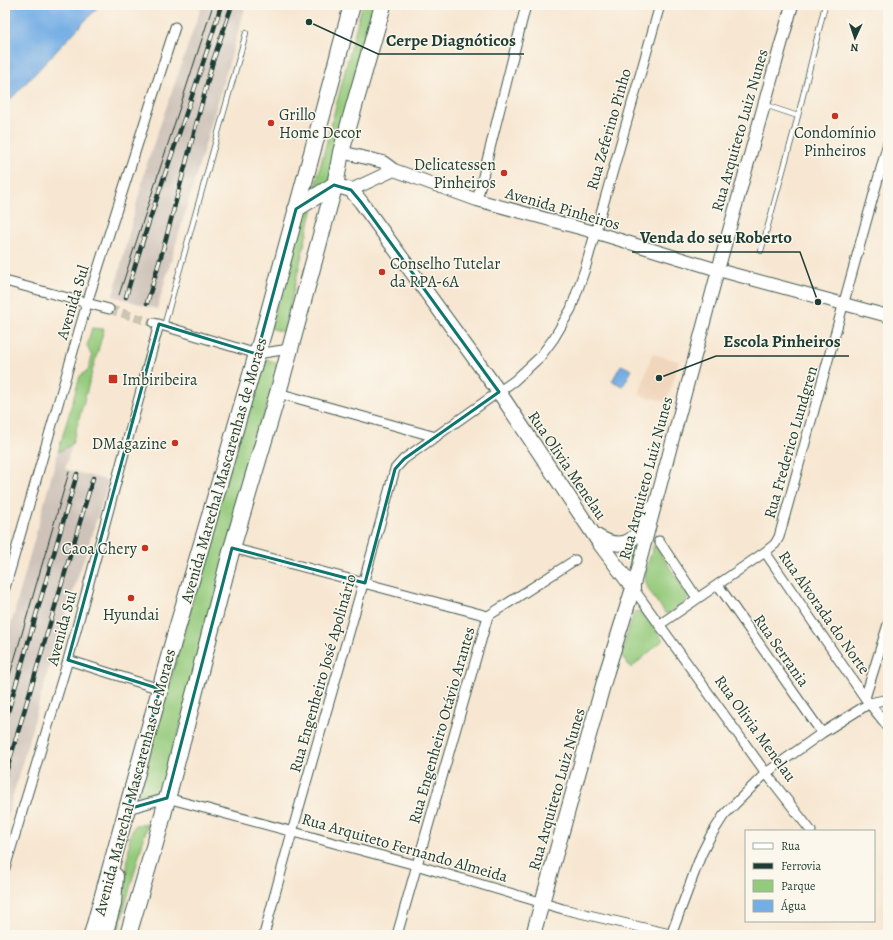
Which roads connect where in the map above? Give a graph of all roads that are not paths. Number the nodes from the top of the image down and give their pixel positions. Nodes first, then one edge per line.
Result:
1 (352, 5) edge
2 (383, 5) edge
3 (526, 5) edge
4 (660, 5) edge
5 (792, 5) edge
6 (825, 5) edge
7 (175, 27) dead end
8 (246, 33) dead end
9 (765, 105) junction
10 (798, 116) junction
11 (888, 143) edge
12 (341, 152) junction
13 (394, 170) junction
14 (334, 185) junction
15 (351, 190) junction
16 (477, 200) junction
17 (296, 210) junction
18 (594, 232) junction
19 (761, 251) dead end
20 (718, 270) junction
21 (5, 281) edge
22 (87, 303) junction
23 (845, 303) junction
24 (109, 309) tunnel mouth
25 (888, 316) edge
26 (159, 324) junction
27 (289, 349) junction
28 (257, 354) junction
29 (499, 392) junction
30 (278, 393) junction
31 (436, 437) junction
32 (653, 508) junction
33 (593, 533) junction
34 (658, 541) dead end
35 (232, 548) junction
36 (766, 552) junction
37 (575, 560) dead end
38 (365, 584) junction
39 (718, 585) junction
40 (5, 588) edge
41 (633, 588) junction
42 (697, 598) junction
43 (488, 616) junction
44 (888, 624) edge
45 (659, 625) junction
46 (68, 660) junction
47 (160, 689) junction
48 (888, 699) edge
49 (868, 700) junction
50 (888, 727) edge
51 (822, 733) junction
52 (766, 773) junction
53 (167, 798) junction
54 (128, 809) junction
55 (810, 830) edge
56 (292, 831) junction
57 (116, 851) junction
58 (416, 864) junction
59 (5, 868) edge
60 (542, 902) junction
61 (92, 935) edge
62 (104, 935) edge
63 (128, 935) edge
64 (264, 935) edge
65 (396, 935) edge
66 (533, 935) edge
67 (672, 935) edge

1 - 17 highway, Avenida Marechal Mascarenhas de Moraes
2 - 12 highway, Avenida Marechal Mascarenhas de Moraes
3 - 16 street
4 - 18 street, Rua Zeferino Pinho
5 - 9 street, Rua Arquiteto Luiz Nunes
6 - 10 lane
7 - 22 street, Avenida Sul
8 - 26 lane
9 - 10 lane
9 - 20 street, Rua Arquiteto Luiz Nunes
10 - 19 lane
11 - 23 street, Rua Frederico Lundgren
12 - 13 street, Avenida Pinheiros
12 - 14 highway, Avenida Marechal Mascarenhas de Moraes
13 - 15 street
13 - 16 street, Avenida Pinheiros
14 - 15 main road
14 - 17 highway
14 - 27 highway, Avenida Marechal Mascarenhas de Moraes
15 - 29 main road, Rua Olivia Menelau
16 - 18 street, Avenida Pinheiros
17 - 28 highway, Avenida Marechal Mascarenhas de Moraes
18 - 20 street, Avenida Pinheiros
18 - 29 street, Rua Zeferino Pinho
20 - 23 street, Avenida Pinheiros
20 - 32 street, Rua Arquiteto Luiz Nunes
21 - 22 street
22 - 24 street
22 - 40 street, Avenida Sul
23 - 25 street, Avenida Pinheiros
23 - 36 street, Rua Frederico Lundgren
26 - 28 street
26 - 46 street, Avenida Sul
27 - 28 street
27 - 30 highway, Avenida Marechal Mascarenhas de Moraes
28 - 47 highway, Avenida Marechal Mascarenhas de Moraes
29 - 31 street, Rua Zeferino Pinho
29 - 33 main road, Rua Olivia Menelau
30 - 31 street
30 - 35 highway, Avenida Marechal Mascarenhas de Moraes
31 - 38 street, Rua Engenheiro José Apolinário
32 - 33 main road
32 - 41 street, Rua Arquiteto Luiz Nunes
33 - 41 main road, Rua Olivia Menelau
34 - 42 street
35 - 38 street
35 - 53 highway, Avenida Marechal Mascarenhas de Moraes
36 - 39 street, Rua Frederico Lundgren
36 - 49 street, Rua Alvorada do Norte
37 - 43 street
38 - 43 street
38 - 56 street, Rua Engenheiro José Apolinário
39 - 42 street, Rua Frederico Lundgren
39 - 51 street, Rua Serrania
41 - 45 street, Rua Olivia Menelau
41 - 60 main road, Rua Arquiteto Luiz Nunes
42 - 45 street, Rua Frederico Lundgren
43 - 58 street, Rua Engenheiro Otávio Arantes
44 - 49 street
45 - 52 street, Rua Olivia Menelau
46 - 47 street
46 - 59 street, Avenida Sul
47 - 54 highway, Avenida Marechal Mascarenhas de Moraes
48 - 49 street
49 - 50 street, Rua Alvorada do Norte
49 - 51 street
51 - 52 street
52 - 55 street, Rua Olivia Menelau
52 - 67 street
53 - 54 street
53 - 56 street, Rua Arquiteto Fernando Almeida
53 - 63 highway, Avenida Marechal Mascarenhas de Moraes
54 - 57 highway, Avenida Marechal Mascarenhas de Moraes
56 - 58 street, Rua Arquiteto Fernando Almeida
56 - 64 street, Rua Engenheiro José Apolinário
57 - 61 highway, Avenida Marechal Mascarenhas de Moraes
57 - 62 highway
58 - 60 street, Rua Arquiteto Fernando Almeida
58 - 65 street, Rua Engenheiro Otávio Arantes
60 - 66 main road, Rua Arquiteto Luiz Nunes
60 - 67 street, Rua Arquiteto Fernando Almeida

